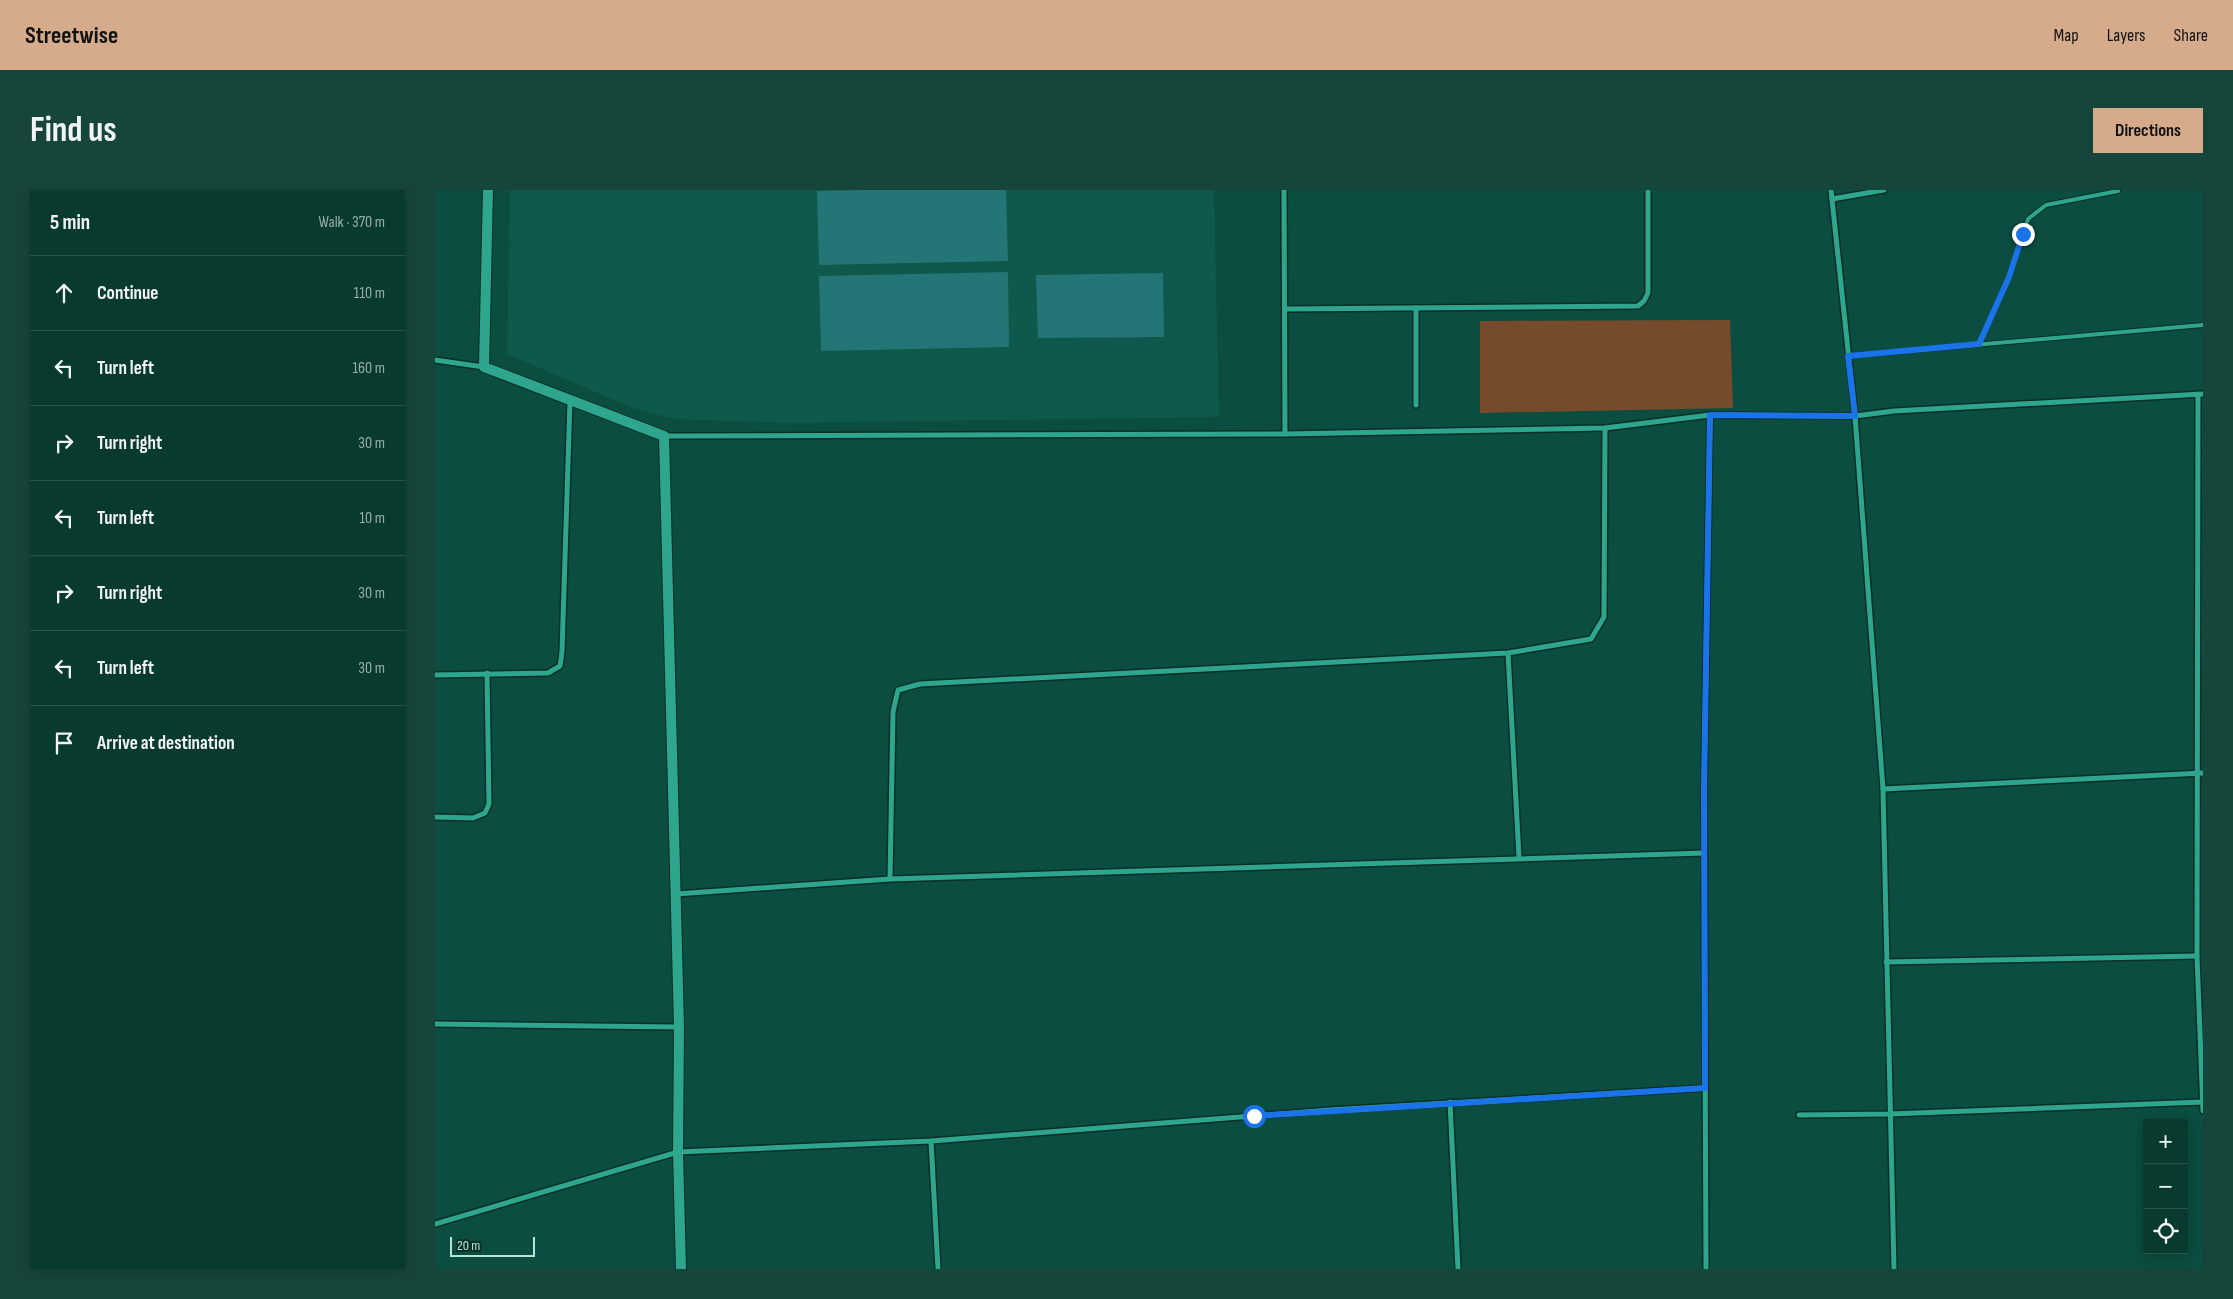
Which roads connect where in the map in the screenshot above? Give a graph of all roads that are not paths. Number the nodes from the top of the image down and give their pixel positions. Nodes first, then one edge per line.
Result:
1 (488, 190) edge
2 (1285, 190) edge
3 (1648, 190) edge
4 (1831, 190) edge
5 (1884, 190) edge
6 (2118, 191) edge
7 (1832, 199) junction
8 (1416, 308) junction
9 (1285, 309) junction
10 (2203, 324) edge
11 (1979, 344) junction
12 (1848, 356) junction
13 (435, 360) edge
14 (484, 368) junction
15 (2200, 394) edge
16 (570, 401) junction
17 (1416, 405) dead end
18 (1710, 415) junction
19 (1855, 416) junction
20 (1605, 428) junction
21 (1285, 434) junction
22 (664, 436) junction
23 (2200, 571) edge
24 (1508, 653) junction
25 (487, 674) junction
26 (435, 675) edge
27 (2200, 773) edge
28 (1883, 789) junction
29 (435, 817) edge
30 (1704, 853) junction
31 (1519, 857) junction
32 (2197, 865) junction
33 (2203, 865) edge
34 (890, 879) junction
35 (676, 894) junction
36 (2197, 956) junction
37 (1886, 962) junction
38 (435, 1024) edge
39 (679, 1027) junction
40 (2202, 1032) edge
41 (1705, 1088) junction
42 (1450, 1102) junction
43 (2203, 1102) edge
44 (2203, 1111) edge
45 (1799, 1114) dead end
46 (1890, 1114) junction
47 (931, 1141) junction
48 (678, 1152) junction
49 (435, 1224) edge
50 (681, 1269) edge
51 (938, 1269) edge
52 (1457, 1269) edge
53 (1706, 1269) edge
54 (1893, 1269) edge

1 - 14 street
2 - 9 street
3 - 8 street
4 - 7 street
5 - 7 street
6 - 11 lane
7 - 12 street
8 - 9 street
8 - 17 street
9 - 21 street
10 - 11 lane
11 - 12 lane
12 - 19 street
13 - 14 street
14 - 16 street
15 - 19 street
15 - 23 street
16 - 22 street
16 - 25 street
18 - 19 street
18 - 20 street
18 - 30 street
19 - 28 street
20 - 21 street
20 - 24 street
21 - 22 street
22 - 35 street
23 - 27 street
24 - 31 street
24 - 34 street
25 - 26 street
25 - 29 street
27 - 28 street
27 - 32 street
28 - 37 street
30 - 31 street
30 - 41 street
31 - 34 street
32 - 33 street
32 - 36 street
34 - 35 street
35 - 39 street
36 - 37 street
36 - 40 street
37 - 46 street
38 - 39 street
39 - 48 street
40 - 43 street
41 - 42 street
41 - 53 street
42 - 47 street
42 - 52 street
43 - 44 street
43 - 46 street
45 - 46 street
46 - 54 street
47 - 48 street
47 - 51 street
48 - 49 street
48 - 50 street

